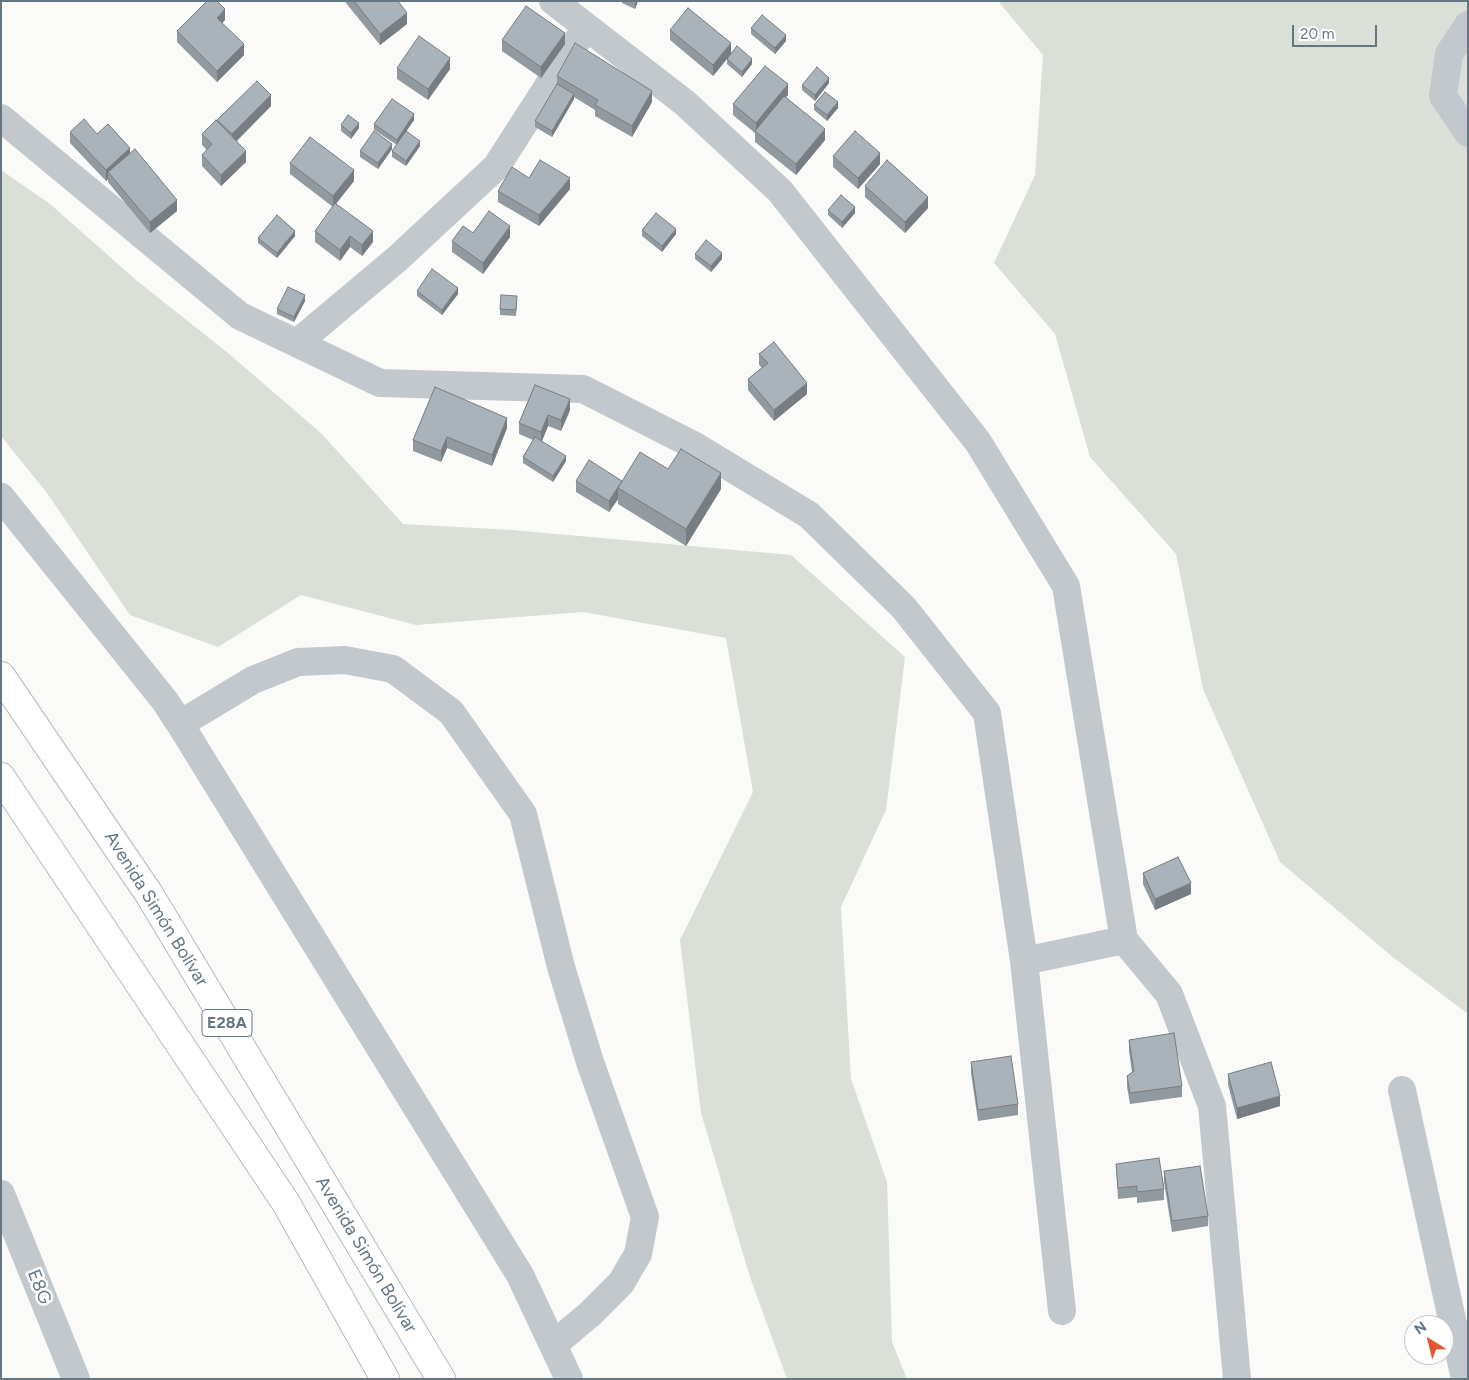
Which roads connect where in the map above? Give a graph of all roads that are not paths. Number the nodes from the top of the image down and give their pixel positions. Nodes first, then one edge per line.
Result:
1 (553, 1) edge
2 (1468, 25) edge
3 (586, 27) junction
4 (1, 118) edge
5 (1468, 133) edge
6 (297, 343) junction
7 (1, 497) edge
8 (1, 676) edge
9 (180, 724) junction
10 (1, 778) edge
11 (1124, 940) junction
12 (1024, 960) junction
13 (1402, 1090) dead end
14 (1, 1194) edge
15 (1062, 1311) dead end
16 (553, 1345) junction
17 (76, 1379) edge
18 (386, 1379) edge
19 (441, 1379) edge
20 (569, 1379) edge
21 (1237, 1379) edge
22 (1465, 1379) edge

1 - 3 street
2 - 5 street
3 - 6 street
3 - 11 street
4 - 6 street
6 - 12 street
7 - 9 street
8 - 19 highway, Avenida Simón Bolívar / E28A
9 - 16 street
9 - 16 street
10 - 18 highway, E28A
11 - 12 street
11 - 21 street
12 - 15 street
13 - 22 street
14 - 17 street, E8G
16 - 20 street

